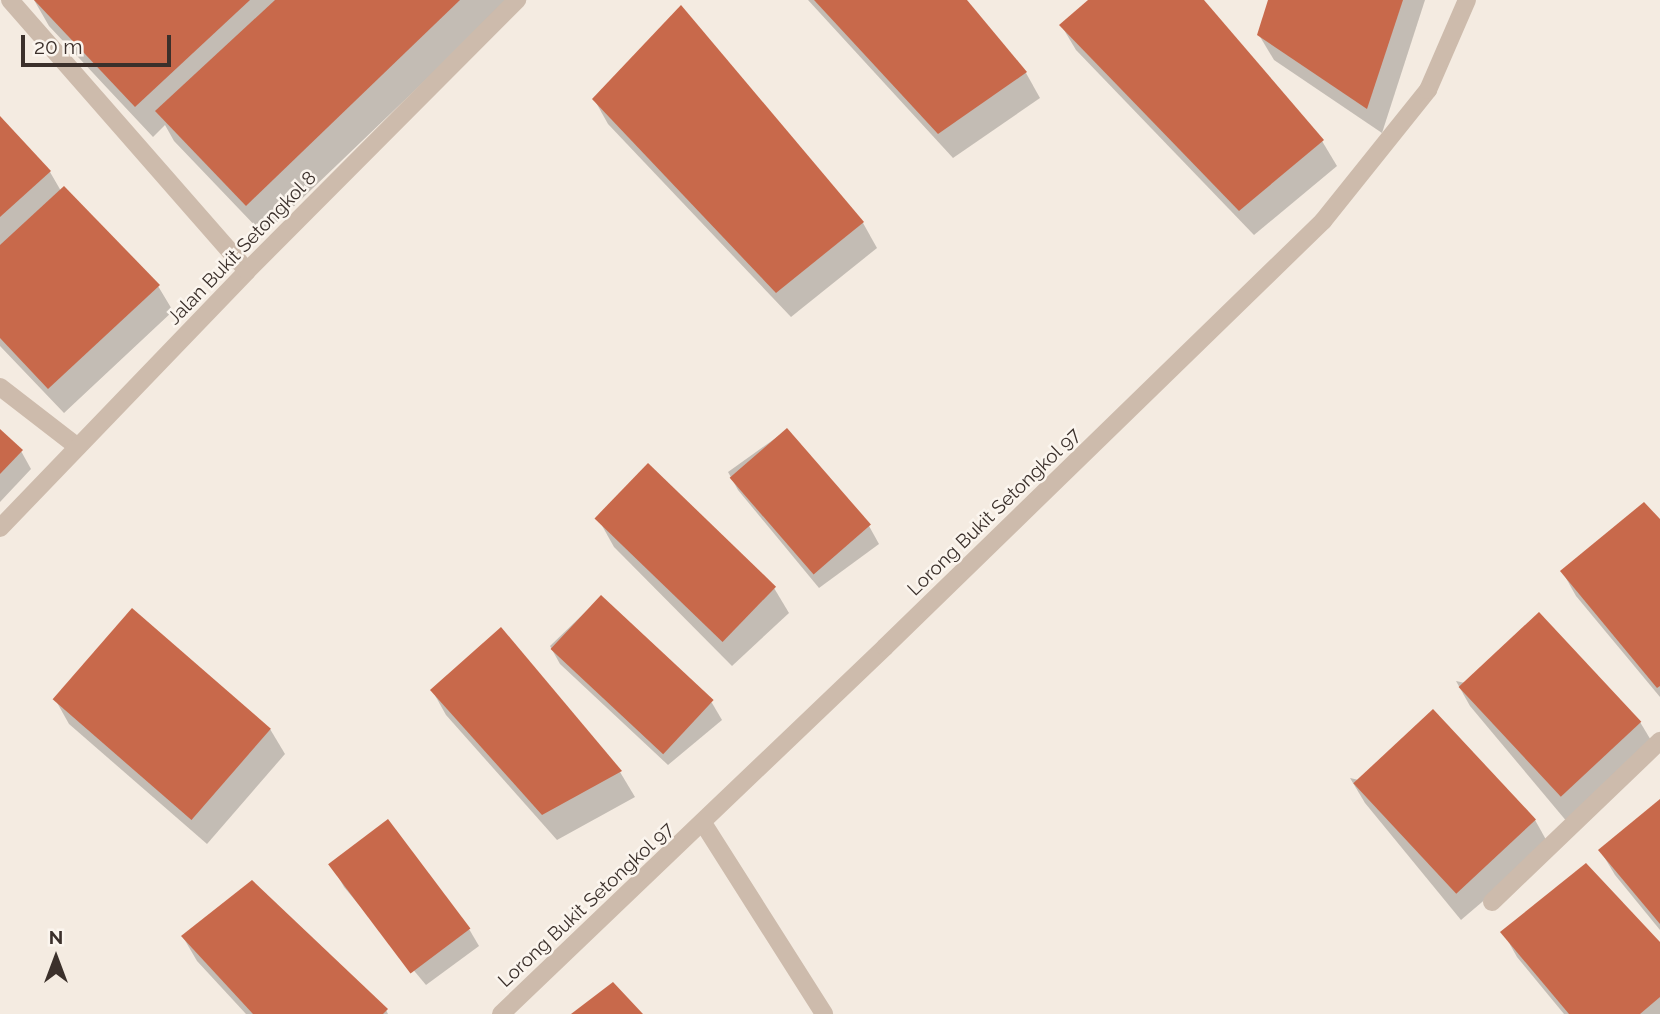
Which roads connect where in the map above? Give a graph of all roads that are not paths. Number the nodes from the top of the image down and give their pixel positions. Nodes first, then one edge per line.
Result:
1 (10, 0) edge
2 (517, 0) edge
3 (1466, 0) edge
4 (247, 271) junction
5 (0, 387) edge
6 (78, 447) junction
7 (0, 528) edge
8 (1660, 741) edge
9 (703, 823) junction
10 (1492, 902) dead end
11 (501, 1014) edge
12 (824, 1014) edge

1 - 4 street
2 - 4 street, Jalan Bukit Setongkol 8
3 - 9 street, Lorong Bukit Setongkol 97
4 - 6 street, Jalan Bukit Setongkol 8
5 - 6 street
6 - 7 street, Jalan Bukit Setongkol 8
8 - 10 street
9 - 11 street, Lorong Bukit Setongkol 97
9 - 12 street

